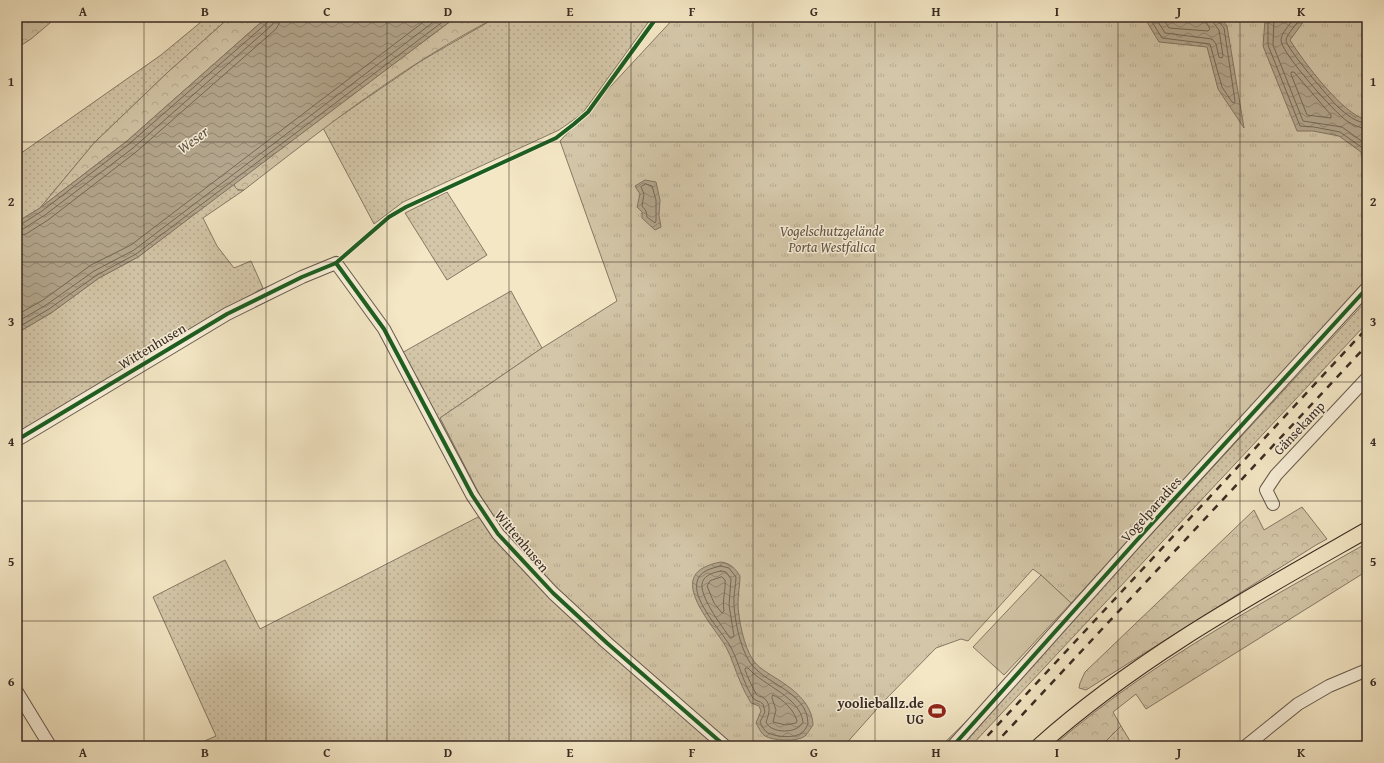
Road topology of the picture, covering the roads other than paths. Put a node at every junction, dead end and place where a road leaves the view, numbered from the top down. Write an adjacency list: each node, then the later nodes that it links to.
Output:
1 (1367, 288): 10 (street, Vogelparadies)
2 (1367, 378): 4 (street, Gänsekamp)
3 (17, 440): 9 (street, Wittenhusen)
4 (1273, 504)
5 (1367, 530): 11 (main road)
6 (1367, 670): 12 (street)
7 (17, 692): 8 (street)
8 (50, 746)
9 (725, 746)
10 (953, 746)
11 (1039, 746)
12 (1246, 746)

